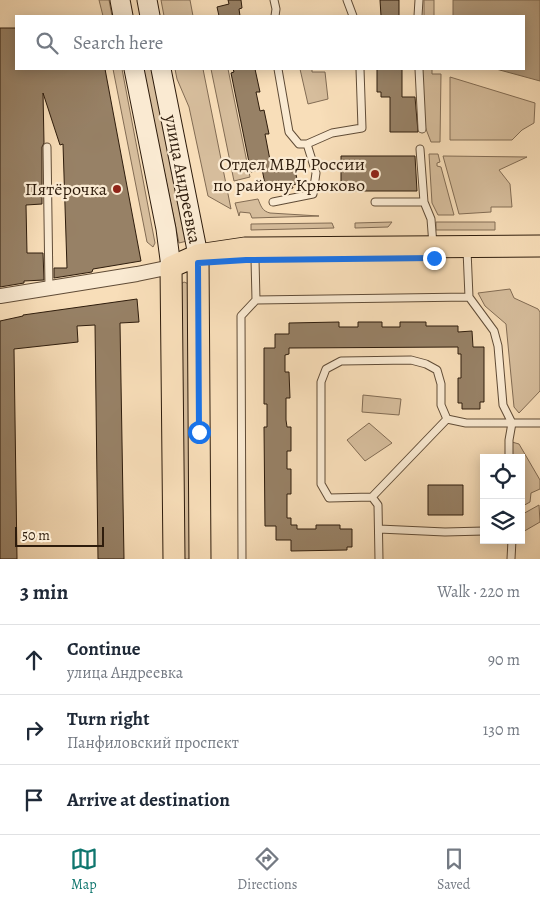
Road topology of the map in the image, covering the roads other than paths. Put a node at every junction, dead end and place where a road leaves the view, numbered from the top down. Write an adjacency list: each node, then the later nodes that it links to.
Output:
1 (120, 0): 6 (main road)
2 (147, 0): 7 (main road)
3 (274, 0): 8 (lane)
4 (348, 0): 9 (lane)
5 (419, 0): 10 (lane)
6 (123, 15)
7 (150, 15)
8 (275, 15)
9 (353, 15)
10 (418, 15)
11 (134, 70): 29 (main road, улица Андреевка)
12 (161, 70): 27 (main road, улица Андреевка)
13 (278, 70): 17 (lane)
14 (360, 70): 17 (lane)
15 (419, 70): 16 (lane)
16 (422, 129)
17 (307, 144): 20 (lane)
18 (47, 147): 30 (lane)
19 (420, 149): 22 (lane)
20 (273, 202)
21 (375, 202): 22 (lane)
22 (424, 202): 25 (lane)
23 (540, 246): 24 (main road)
24 (467, 252): 25 (main road); 26 (main road); 32 (lane)
25 (434, 253): 27 (main road); 28 (main road)
26 (540, 258)
27 (198, 259): 28 (main road); 29 (main road); 43 (main road, улица Андреевка)
28 (255, 260): 33 (lane)
29 (171, 267): 30 (street); 42 (main road, улица Андреевка)
30 (49, 288): 31 (street)
31 (0, 296)
32 (469, 297): 33 (lane); 35 (lane)
33 (256, 300): 44 (lane)
34 (447, 419): 35 (lane); 38 (lane); 38 (lane)
35 (512, 423): 36 (lane); 37 (lane)
36 (540, 423)
37 (509, 454)
38 (372, 497): 39 (lane)
39 (379, 530): 40 (lane); 45 (lane)
40 (480, 531)
41 (512, 544): 46 (lane)
42 (174, 559)
43 (200, 559)
44 (242, 559)
45 (378, 559)
46 (511, 559)

